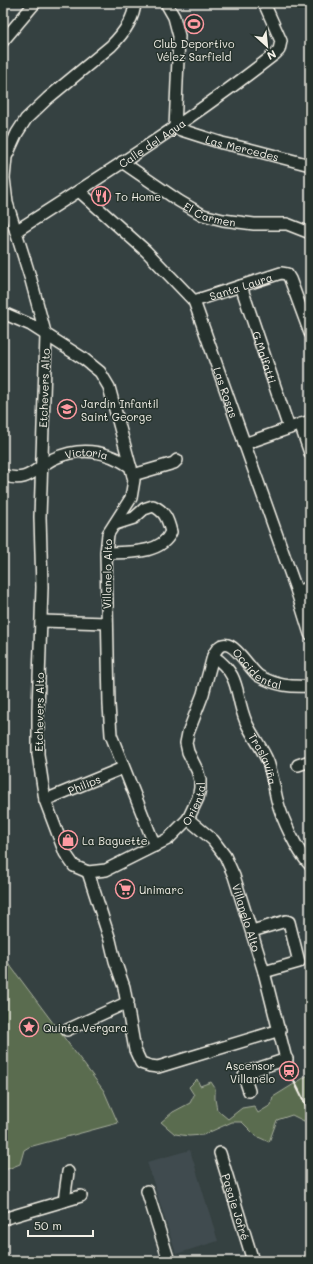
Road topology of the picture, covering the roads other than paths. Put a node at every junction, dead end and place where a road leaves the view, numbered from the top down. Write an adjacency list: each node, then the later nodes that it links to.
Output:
1 (35, 3): 5 (street)
2 (135, 3): 10 (street, Etchevers Alto)
3 (166, 3): 6 (street)
4 (264, 3): 6 (street, Calle del Agua)
5 (3, 41)
6 (175, 128): 7 (street, Calle del Agua); 8 (street, Las Mercedes)
7 (122, 162): 9 (street, Calle del Agua); 12 (street, El Carmen)
8 (310, 164)
9 (79, 191): 11 (street, Calle del Agua); 14 (street, Las Rosas)
10 (5, 204): 11 (street, Etchevers Alto)
11 (16, 231): 17 (street, Etchevers Alto)
12 (310, 232)
13 (241, 286): 14 (street, Santa Laura); 16 (street, Santa Laura); 19 (street, G.Malfatti)
14 (194, 301): 20 (street, Las Rosas)
15 (3, 313): 17 (street, Villanelo Alto)
16 (310, 333)
17 (46, 336): 23 (street, Etchevers Alto); 24 (street, Villanelo Alto)
18 (305, 423): 19 (street); 21 (street)
19 (289, 428): 20 (street)
20 (244, 444): 29 (street, Las Rosas)
21 (310, 453)
22 (177, 460): 24 (street)
23 (42, 467): 24 (street, Victoria); 25 (street, Victoria); 30 (street, Etchevers Alto)
24 (132, 471): 26 (street, Villanelo Alto)
25 (3, 475)
26 (115, 524): 27 (street, Villanelo Alto); 27 (street)
27 (106, 553): 31 (street, Villanelo Alto)
28 (310, 587): 29 (street)
29 (297, 592): 32 (street, Las Rosas)
30 (42, 622): 31 (street); 38 (street, Etchevers Alto)
31 (107, 623): 37 (street, Villanelo Alto)
32 (310, 634)
33 (213, 656): 34 (street, Occidental); 39 (street, Oriental); 41 (street, Traslaviña)
34 (310, 686)
35 (310, 761): 36 (street)
36 (298, 765)
37 (123, 768): 38 (street, Philips); 40 (street, Villanelo Alto)
38 (45, 800): 42 (street, Etchevers Alto)
39 (188, 819): 40 (street, Oriental); 43 (street, Villanelo Alto)
40 (155, 846): 42 (street, Oriental)
41 (310, 865)
42 (88, 872): 45 (street)
43 (252, 930): 44 (street, Villanelo Alto); 44 (street)
44 (264, 972): 47 (street, Villanelo Alto)
45 (128, 1002): 46 (street); 47 (street)
46 (68, 1030)
47 (280, 1030): 48 (street, Villanelo Alto)
48 (287, 1059): 49 (street, Villanelo Alto); 50 (street)
49 (289, 1071)
50 (248, 1091)
51 (220, 1153): 58 (street, Pasaje Jofré)
52 (68, 1172): 55 (street)
53 (147, 1191): 57 (street)
54 (80, 1196): 55 (street)
55 (64, 1201): 56 (street)
56 (3, 1219)
57 (168, 1261)
58 (253, 1261)

